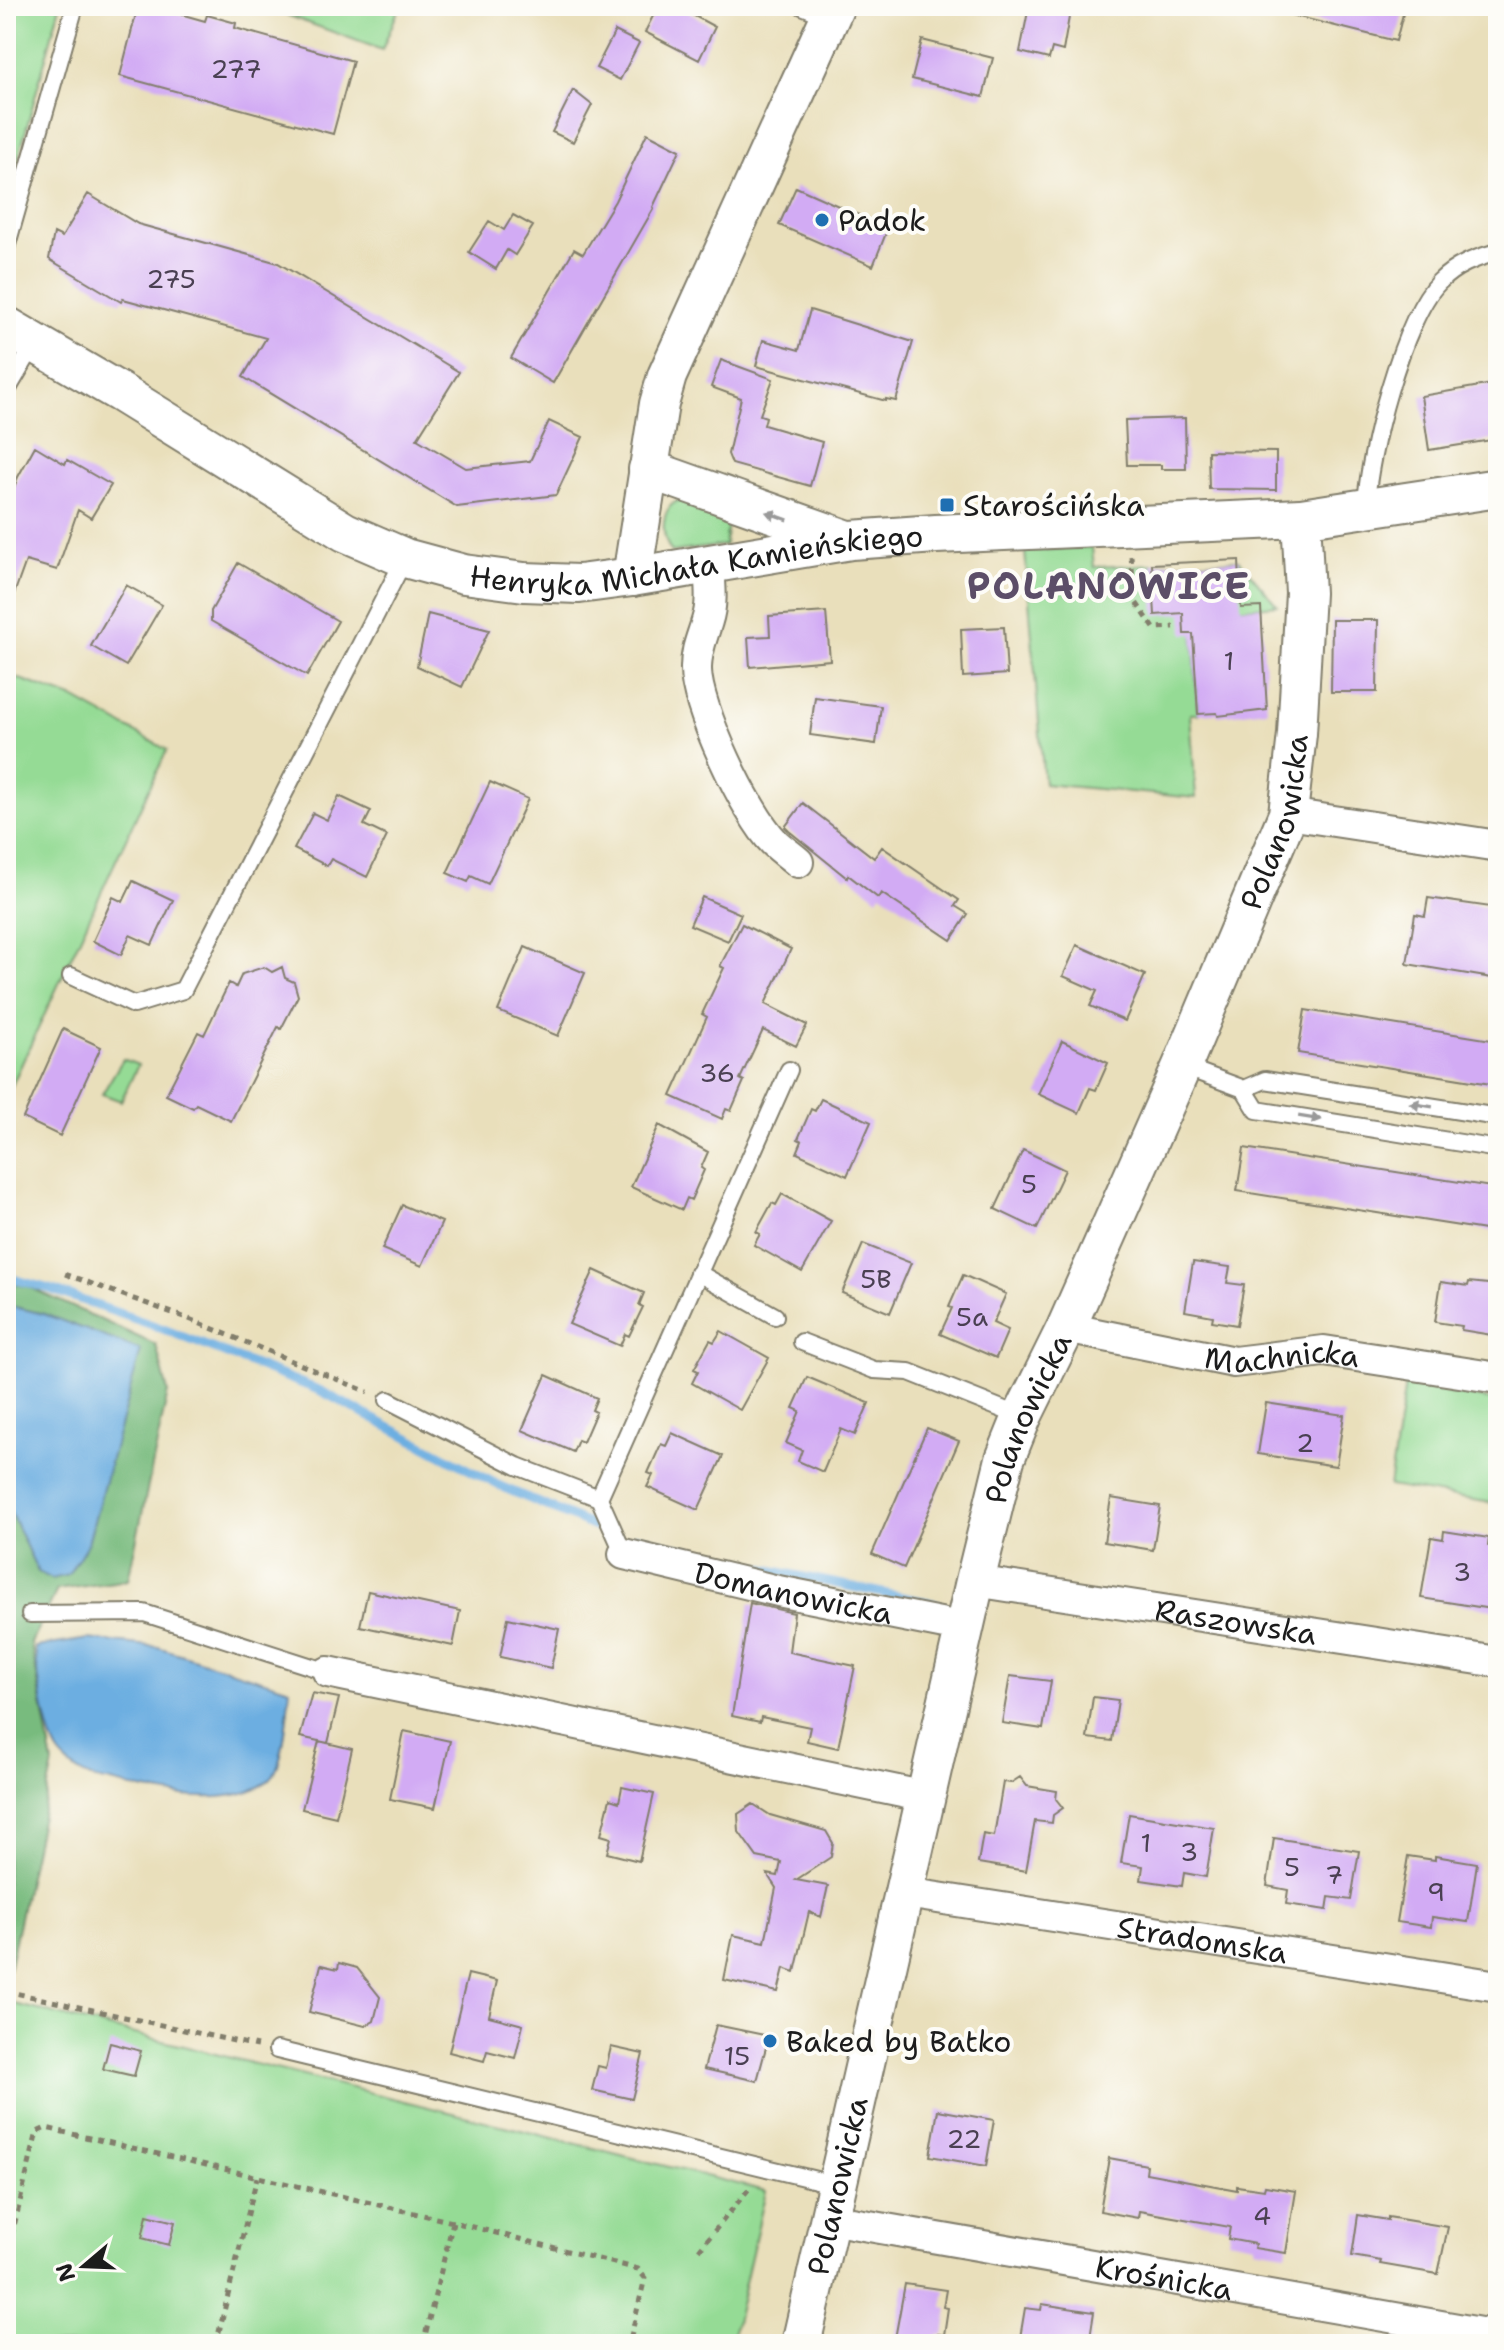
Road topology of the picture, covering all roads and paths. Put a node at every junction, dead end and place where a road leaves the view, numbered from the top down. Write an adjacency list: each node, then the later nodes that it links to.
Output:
1 (75, 6): 3 (lane)
2 (822, 10): 7 (street)
3 (6, 248)
4 (1498, 252): 9 (lane)
5 (21, 334): 6 (lane); 13 (street, Henryka Michała Kamieńskiego)
6 (6, 392)
7 (648, 469): 11 (street, one-way to 7); 15 (street)
8 (1498, 488): 9 (street, Henryka Michała Kamieńskiego)
9 (1366, 510): 10 (street, Henryka Michała Kamieńskiego)
10 (1301, 518): 11 (street, Henryka Michała Kamieńskiego); 17 (street, Polanowicka)
11 (851, 540): 14 (street, Henryka Michała Kamieńskiego)
12 (1131, 546): 16 (path)
13 (405, 558): 15 (street, Henryka Michała Kamieńskiego); 20 (lane)
14 (709, 565): 15 (street, Henryka Michała Kamieńskiego); 19 (street)
15 (632, 577)
16 (1174, 627)
17 (1288, 814): 18 (street); 21 (street, Polanowicka)
18 (1498, 846)
19 (798, 862)
20 (71, 976)
21 (1182, 1066): 23 (lane); 29 (street, Polanowicka)
22 (789, 1070): 26 (lane)
23 (1244, 1089): 24 (lane, one-way to 23); 25 (lane, one-way to 25)
24 (1498, 1117)
25 (1498, 1149)
26 (698, 1273): 28 (lane); 34 (lane)
27 (65, 1274): 32 (path)
28 (775, 1316)
29 (1066, 1328): 31 (street, Machnicka); 33 (street, Polanowicka)
30 (802, 1342): 33 (lane)
31 (1498, 1378)
32 (388, 1400): 34 (lane)
33 (1022, 1417): 36 (street, Polanowicka)
34 (599, 1498): 35 (lane)
35 (624, 1554): 38 (street, Domanowicka)
36 (975, 1581): 38 (street, Polanowicka); 39 (street, Raszowska)
37 (30, 1614): 40 (lane)
38 (965, 1628): 41 (street, Polanowicka)
39 (1498, 1662)
40 (328, 1672): 41 (street)
41 (926, 1797): 42 (street, Polanowicka)
42 (906, 1893): 43 (street, Stradomska); 48 (street, Polanowicka)
43 (1498, 1986)
44 (6, 1991): 45 (path)
45 (277, 2050): 46 (lane)
46 (759, 2166): 48 (lane); 50 (path)
47 (257, 2177): 49 (path); 51 (path); 53 (path)
48 (833, 2202): 52 (street, Krośnicka); 56 (street, Polanowicka)
49 (453, 2222): 54 (path); 55 (path)
50 (699, 2250)
51 (6, 2259)
52 (1498, 2336)
53 (216, 2344)
54 (423, 2344)
55 (629, 2344)
56 (801, 2344)

